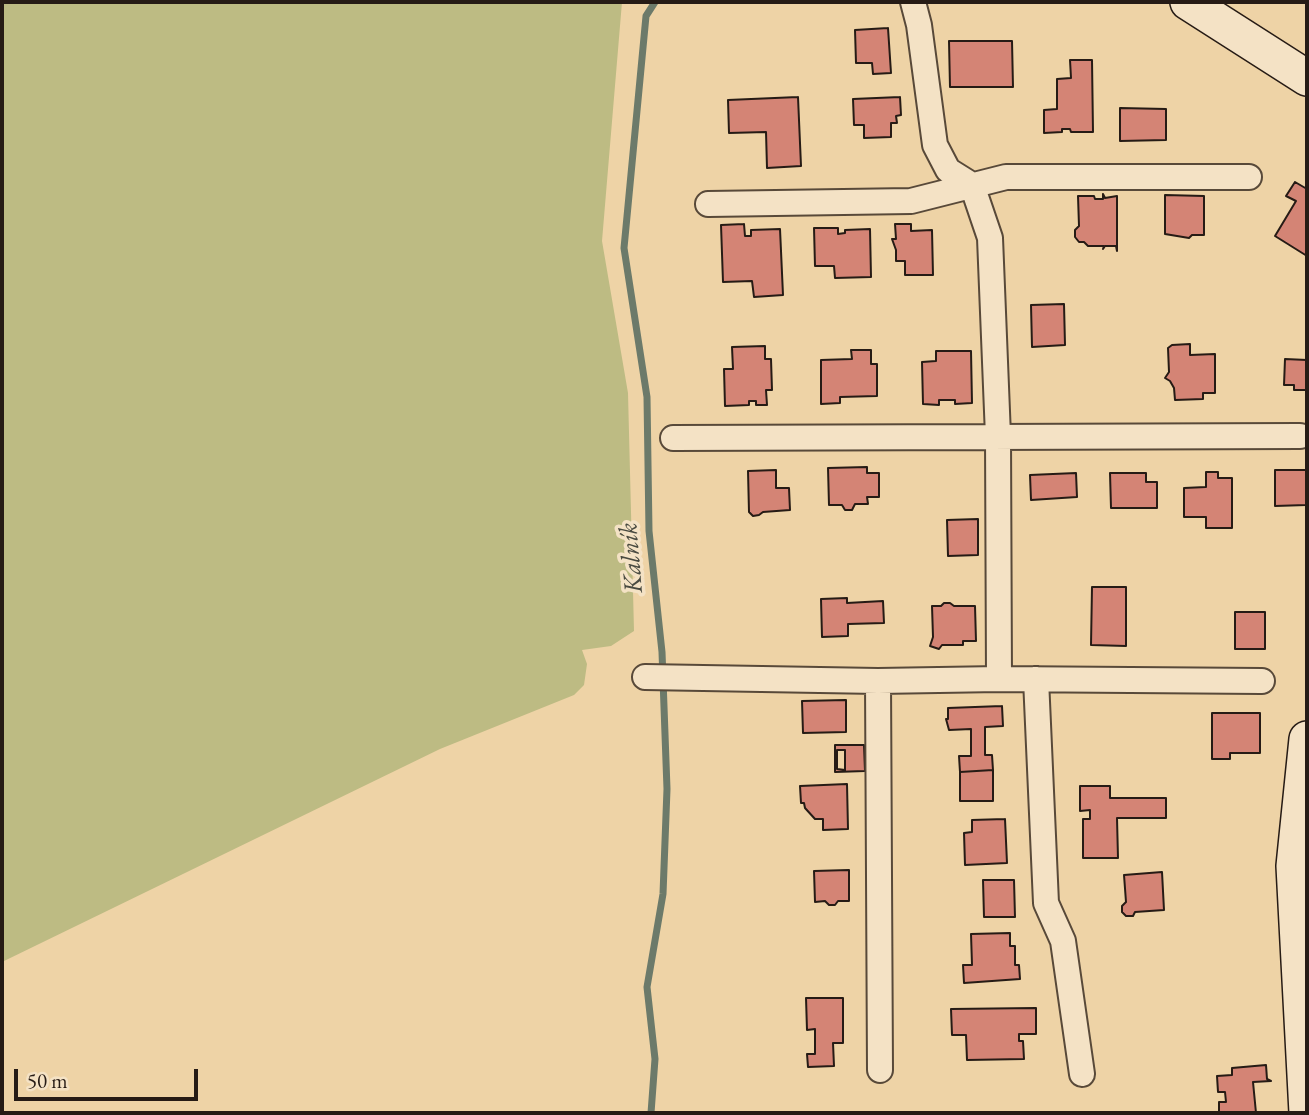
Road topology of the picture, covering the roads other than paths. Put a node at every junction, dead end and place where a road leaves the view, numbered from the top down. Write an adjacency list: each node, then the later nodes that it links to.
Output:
1 (914, 2): 5 (street)
2 (1188, 2): 3 (street)
3 (1307, 78)
4 (1249, 177): 5 (street)
5 (972, 185): 6 (street); 7 (street)
6 (708, 204)
7 (998, 436): 8 (street); 9 (street); 11 (street)
8 (1300, 436)
9 (673, 438)
10 (645, 677): 13 (street)
11 (999, 679): 12 (street); 13 (street)
12 (1036, 679): 14 (street); 17 (street)
13 (878, 681): 16 (street)
14 (1262, 681)
15 (1307, 740): 18 (street)
16 (880, 1070)
17 (1082, 1073)
18 (1307, 1113)

